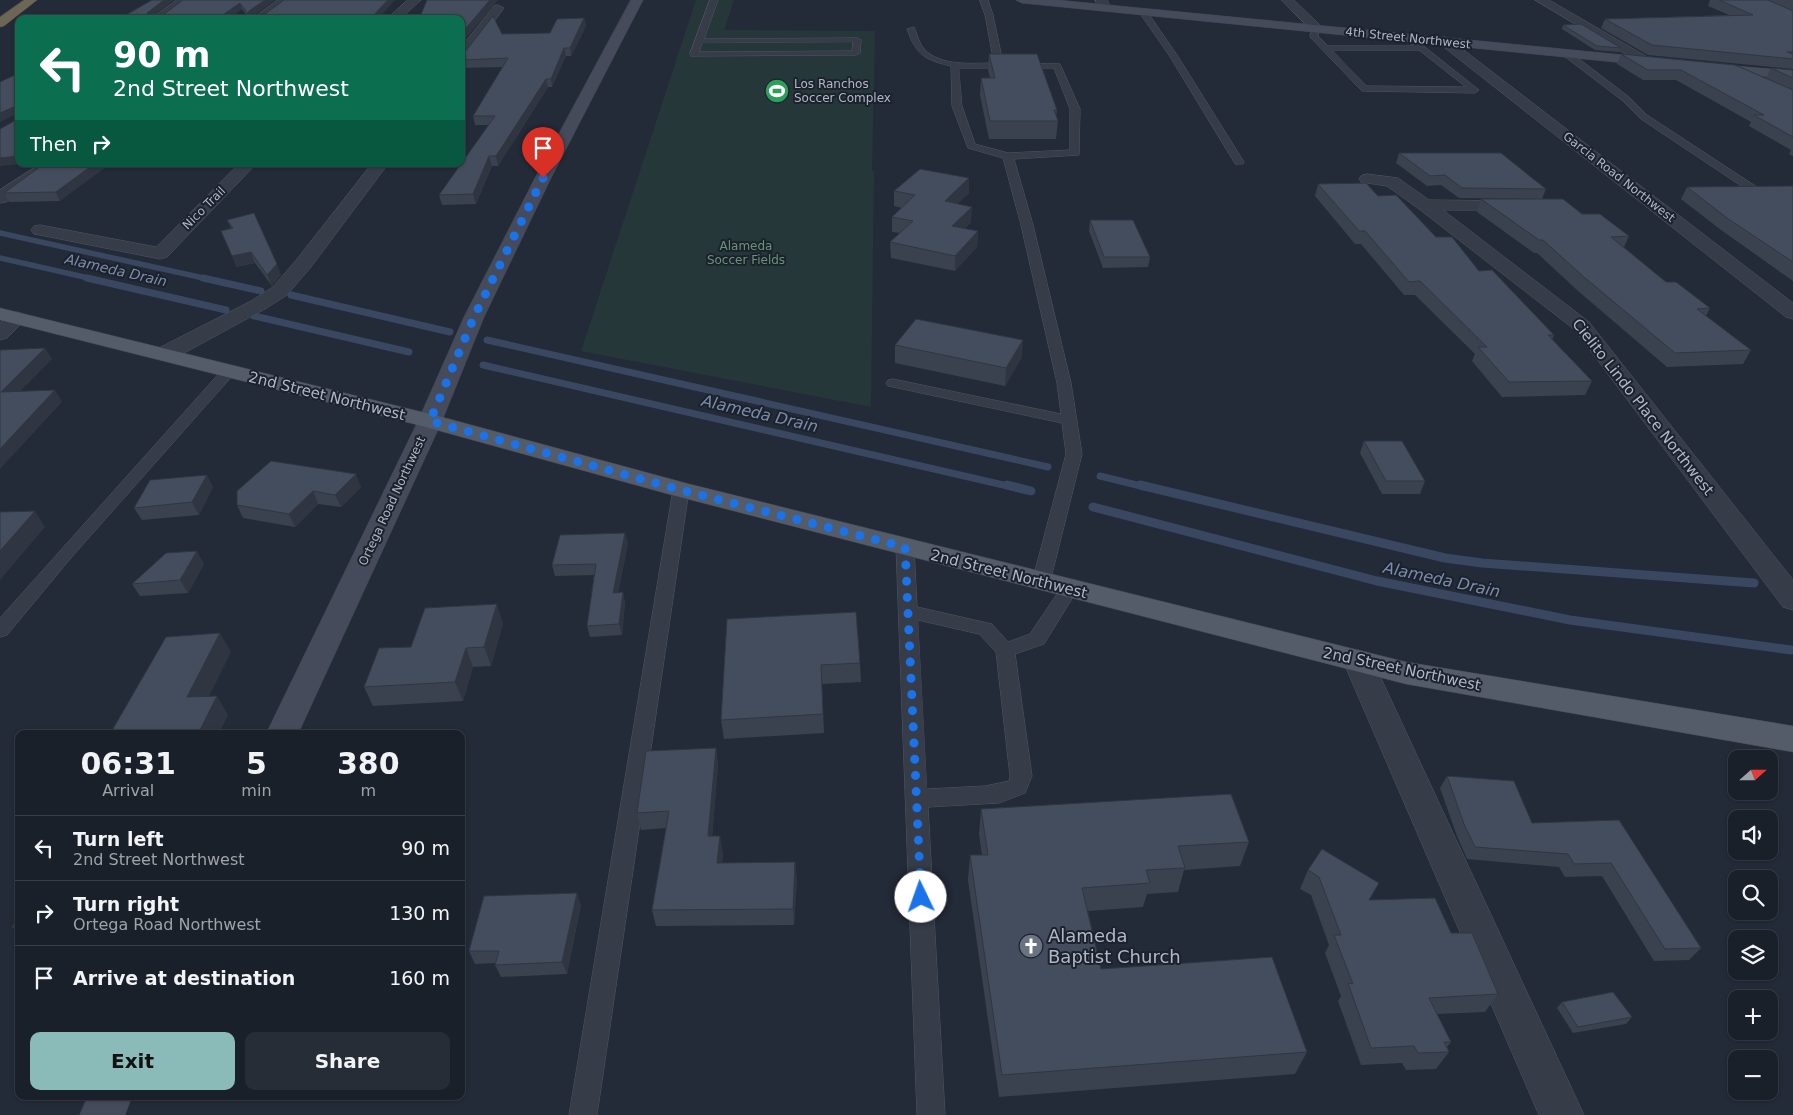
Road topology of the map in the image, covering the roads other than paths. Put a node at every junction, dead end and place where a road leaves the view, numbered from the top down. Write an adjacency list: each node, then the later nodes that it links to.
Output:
1 (19, 0): 14 (highway)
2 (31, 0): 19 (highway)
3 (184, 0): 16 (street)
4 (285, 0): 17 (street)
5 (415, 0): 18 (street)
6 (637, 0): 54 (street, Ortega Road Northwest)
7 (714, 0): 23 (lane)
8 (984, 0): 32 (lane)
9 (1022, 0): 12 (street, 4th Street Northwest)
10 (1288, 0): 21 (street)
11 (1542, 0): 29 (street)
12 (1103, 4): 15 (street, 4th Street Northwest)
13 (498, 8): 27 (street)
14 (0, 10)
15 (1143, 12): 21 (street, 4th Street Northwest); 38 (lane)
16 (163, 15)
17 (264, 15)
18 (398, 15)
19 (0, 23)
20 (911, 29): 31 (lane)
21 (1317, 29): 22 (street, 4th Street Northwest); 25 (lane)
22 (1408, 38): 24 (street, 4th Street Northwest); 26 (lane)
23 (700, 40): 23 (lane)
24 (1444, 41): 28 (street, 4th Street Northwest); 48 (street, Garcia Road Northwest)
25 (1326, 48): 26 (lane); 26 (lane)
26 (1421, 48)
27 (465, 51)
28 (1567, 54): 29 (street, 4th Street Northwest); 43 (lane)
29 (1649, 62): 30 (street, 4th Street Northwest)
30 (1668, 64)
31 (956, 65): 32 (lane); 37 (lane)
32 (999, 66): 37 (lane)
33 (1697, 66): 34 (street)
34 (1736, 70): 35 (street); 36 (street)
35 (1793, 75)
36 (1768, 87)
37 (1008, 156): 53 (lane)
38 (1239, 162)
39 (46, 167): 44 (street)
40 (245, 167): 47 (street, Nico Trail)
41 (378, 167): 50 (street)
42 (1367, 179): 45 (street, Cielito Lindo Place Northwest)
43 (1756, 191)
44 (0, 198)
45 (1425, 205): 46 (street); 59 (street, Cielito Lindo Place Northwest)
46 (1529, 205)
47 (40, 230)
48 (1793, 314)
49 (6, 322): 50 (main road, 2nd Street Northwest)
50 (165, 354): 51 (main road, 2nd Street Northwest)
51 (228, 372): 54 (main road, 2nd Street Northwest); 61 (lane)
52 (894, 383): 53 (lane)
53 (1069, 420): 57 (lane)
54 (430, 421): 55 (main road, 2nd Street Northwest); 64 (street, Ortega Road Northwest)
55 (681, 490): 56 (main road, 2nd Street Northwest); 69 (lane)
56 (905, 547): 57 (main road, 2nd Street Northwest); 60 (lane)
57 (1041, 582): 58 (main road, 2nd Street Northwest)
58 (1069, 589): 62 (lane); 63 (main road, 2nd Street Northwest)
59 (1793, 600)
60 (908, 611): 62 (lane); 66 (lane)
61 (0, 630)
62 (1005, 650): 66 (lane)
63 (1358, 661): 65 (main road, 2nd Street Northwest); 71 (street)
64 (284, 730)
65 (1793, 739)
66 (916, 798): 70 (lane)
67 (109, 1100): 68 (street)
68 (102, 1115)
69 (583, 1115)
70 (931, 1115)
71 (1562, 1115)

